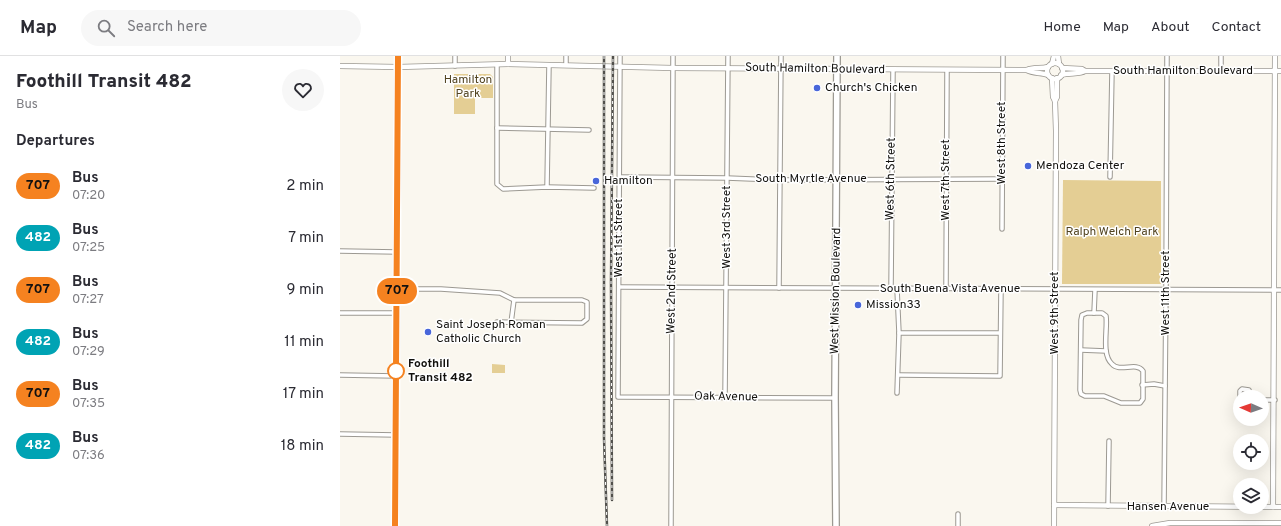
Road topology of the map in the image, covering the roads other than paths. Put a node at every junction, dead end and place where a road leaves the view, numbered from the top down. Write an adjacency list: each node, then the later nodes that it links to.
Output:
1 (398, 56): 25 (main road)
2 (455, 56): 21 (street)
3 (508, 56): 16 (street)
4 (566, 56): 19 (street)
5 (620, 56): 22 (street, West 1st Street)
6 (673, 56): 26 (street, West 2nd Street)
7 (728, 56): 27 (street, West 3rd Street)
8 (781, 56): 28 (street)
9 (837, 56): 29 (main road, West Mission Boulevard)
10 (1002, 56): 31 (street, West 8th Street)
11 (1054, 56): 23 (street)
12 (1058, 56): 24 (street)
13 (1167, 56): 33 (street, West 11th Street)
14 (1221, 56): 37 (street)
15 (1275, 56): 38 (street)
16 (508, 64): 17 (street, South Hamilton Boulevard); 18 (street, South Hamilton Boulevard)
17 (497, 65): 21 (street, South Hamilton Boulevard); 41 (street)
18 (549, 65): 19 (street, South Hamilton Boulevard); 42 (street)
19 (566, 65): 22 (street, South Hamilton Boulevard)
20 (340, 66): 25 (street, South Hamilton Boulevard)
21 (455, 66): 25 (street, South Hamilton Boulevard)
22 (620, 66): 26 (street, South Hamilton Boulevard); 44 (street, West 1st Street)
23 (1050, 66): 24 (street, South Hamilton Boulevard); 32 (street, South Hamilton Boulevard); 40 (street)
24 (1060, 66): 35 (street, South Hamilton Boulevard); 40 (street)
25 (398, 67): 57 (main road)
26 (673, 68): 27 (street, South Hamilton Boulevard); 45 (street, West 2nd Street)
27 (728, 68): 28 (street, South Hamilton Boulevard); 47 (street, West 3rd Street)
28 (781, 68): 29 (street, South Hamilton Boulevard); 52 (street)
29 (837, 69): 30 (street, South Hamilton Boulevard); 48 (main road, West Mission Boulevard)
30 (892, 70): 34 (street, South Hamilton Boulevard); 49 (street, West 6th Street)
31 (1002, 70): 32 (street, South Hamilton Boulevard); 34 (street, South Hamilton Boulevard); 51 (street, West 8th Street)
32 (1027, 70): 40 (street, South Hamilton Boulevard)
33 (1167, 70): 36 (street, South Hamilton Boulevard); 37 (street, South Hamilton Boulevard); 69 (street, West 11th Street)
34 (947, 71): 50 (street, West 7th Street)
35 (1085, 71): 36 (street, South Hamilton Boulevard); 40 (street, South Hamilton Boulevard)
36 (1112, 71): 46 (street)
37 (1221, 71): 38 (street, South Hamilton Boulevard)
38 (1275, 71): 39 (street, South Hamilton Boulevard); 71 (street)
39 (1281, 71)
40 (1055, 77): 68 (street, West 9th Street)
41 (497, 128): 42 (street); 53 (street)
42 (548, 129): 43 (street); 53 (street)
43 (589, 130)
44 (620, 177): 45 (street, South Myrtle Avenue); 58 (street, West 1st Street)
45 (673, 177): 47 (street, South Myrtle Avenue); 59 (street, West 2nd Street)
46 (1110, 177)
47 (727, 178): 52 (street, South Myrtle Avenue); 60 (street, West 3rd Street)
48 (837, 179): 49 (street, South Myrtle Avenue); 52 (street, South Myrtle Avenue); 62 (main road, West Mission Boulevard)
49 (891, 179): 50 (street, South Myrtle Avenue); 65 (street, West 6th Street)
50 (946, 179): 51 (street, South Myrtle Avenue); 63 (street, West 7th Street)
51 (1002, 179): 55 (street, West 8th Street)
52 (780, 180): 61 (street)
53 (548, 187): 54 (street)
54 (594, 188)
55 (1002, 230)
56 (340, 251): 57 (street)
57 (397, 252): 64 (main road)
58 (619, 287): 59 (street, South Buena Vista Avenue); 89 (street, West 1st Street)
59 (672, 287): 60 (street, South Buena Vista Avenue); 90 (street, West 2nd Street)
60 (726, 288): 61 (street, South Buena Vista Avenue); 91 (street, West 3rd Street)
61 (779, 288): 62 (street, South Buena Vista Avenue)
62 (836, 288): 65 (street, South Buena Vista Avenue); 92 (main road, West Mission Boulevard)
63 (946, 288): 66 (street, South Buena Vista Avenue); 67 (street, South Buena Vista Avenue)
64 (397, 289): 73 (street); 75 (main road)
65 (891, 289): 66 (street, South Buena Vista Avenue)
66 (897, 289): 79 (street)
67 (1001, 289): 68 (street, South Buena Vista Avenue); 80 (street)
68 (1055, 289): 70 (street, South Buena Vista Avenue); 98 (street, West 9th Street)
69 (1166, 289): 70 (street, South Buena Vista Avenue); 71 (street, South Buena Vista Avenue); 87 (street, West 11th Street)
70 (1094, 290): 76 (street)
71 (1274, 290): 72 (street, South Buena Vista Avenue); 94 (street)
72 (1281, 290)
73 (514, 300): 78 (street); 78 (street)
74 (340, 313): 75 (street)
75 (397, 313): 84 (main road)
76 (1094, 313): 81 (street); 82 (street)
77 (497, 322): 78 (street)
78 (511, 323)
79 (898, 333): 80 (street); 85 (street)
80 (999, 333): 85 (street)
81 (1081, 350): 82 (street); 86 (street)
82 (1106, 351): 86 (street)
83 (340, 376): 84 (street)
84 (396, 376): 96 (main road)
85 (898, 376): 88 (street)
86 (1142, 385): 87 (street)
87 (1165, 386): 100 (street, West 11th Street)
88 (897, 393)
89 (618, 397): 90 (street, Oak Avenue)
90 (671, 397): 91 (street, Oak Avenue); 108 (street, West 2nd Street)
91 (725, 398): 92 (street, Oak Avenue)
92 (834, 398): 109 (main road, West Mission Boulevard)
93 (1269, 400): 94 (street)
94 (1275, 400): 101 (street)
95 (340, 434): 96 (street)
96 (396, 435): 107 (main road)
97 (1108, 441): 99 (street)
98 (1054, 505): 99 (street, Hansen Avenue); 111 (street, West 9th Street)
99 (1108, 506): 100 (street, Hansen Avenue)
100 (1164, 507): 101 (street, Hansen Avenue)
101 (1273, 507): 102 (street, Hansen Avenue)
102 (1281, 507)
103 (958, 514): 110 (street)
104 (1281, 523): 106 (street)
105 (1195, 524): 106 (street); 112 (street)
106 (1241, 524)
107 (395, 526)
108 (670, 526)
109 (836, 526)
110 (958, 526)
111 (1054, 526)
112 (1152, 526)

